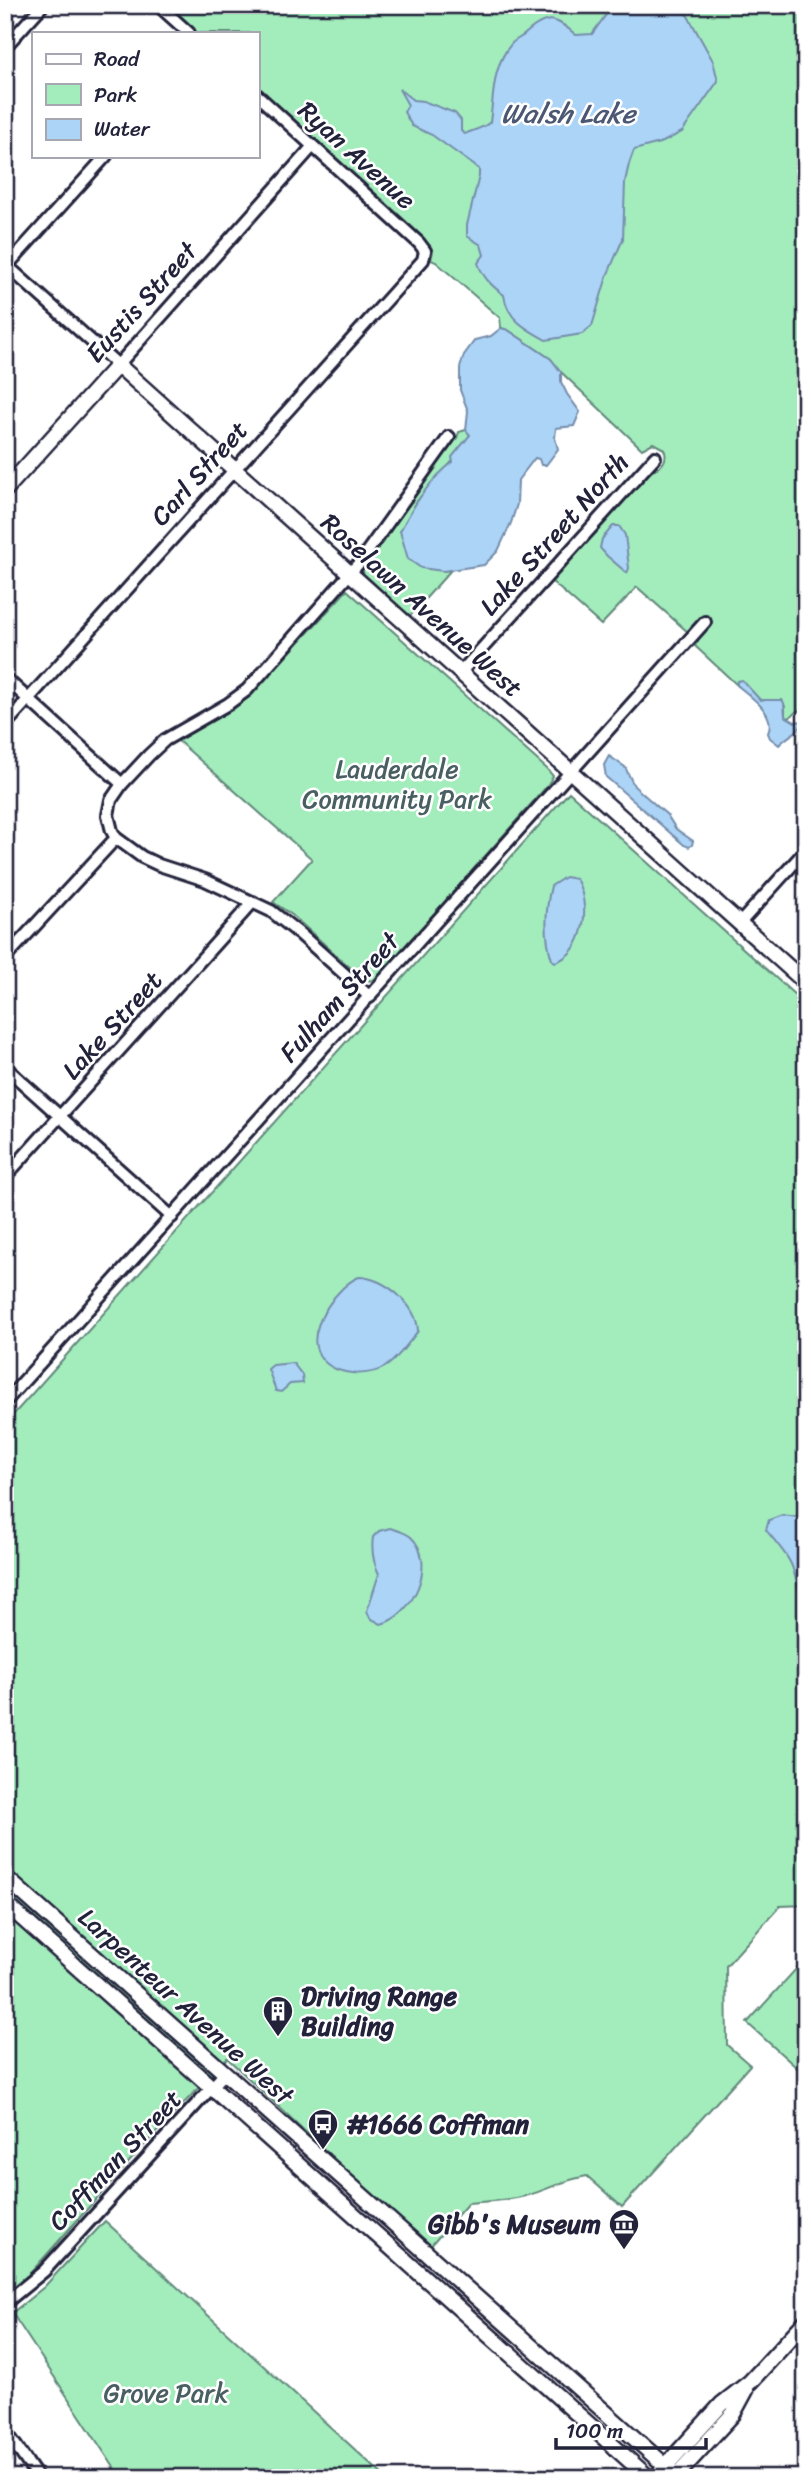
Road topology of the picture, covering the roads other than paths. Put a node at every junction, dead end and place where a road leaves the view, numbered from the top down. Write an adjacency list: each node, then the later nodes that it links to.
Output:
1 (43, 5): 4 (street)
2 (158, 5): 3 (street)
3 (189, 32)
4 (5, 47)
5 (259, 97): 6 (street, Ryan Avenue)
6 (313, 146): 8 (street, Ryan Avenue); 10 (street, Eustis Street)
7 (104, 158): 9 (street)
8 (425, 251): 13 (street, Carl Street)
9 (6, 266): 10 (street, Roselawn Avenue West)
10 (118, 365): 13 (main road, Roselawn Avenue West); 14 (main road, Eustis Street)
11 (449, 436): 15 (street)
12 (655, 457): 17 (street, Lake Street North)
13 (233, 469): 15 (main road, Roselawn Avenue West); 19 (street, Carl Street)
14 (5, 490)
15 (354, 568): 17 (main road, Roselawn Avenue West); 22 (street)
16 (705, 622): 21 (street, Fulham Street)
17 (460, 673): 21 (main road, Roselawn Avenue West)
18 (5, 678): 19 (street)
19 (29, 699): 20 (street, Carl Street); 22 (street)
20 (5, 725)
21 (570, 772): 26 (main road, Roselawn Avenue West); 29 (street, Fulham Street)
22 (122, 784): 23 (street)
23 (116, 838): 25 (street); 27 (street)
24 (806, 850): 26 (street)
25 (253, 902): 29 (street); 31 (street, Lake Street)
26 (739, 924): 28 (main road, Roselawn Avenue West)
27 (5, 958)
28 (806, 984)
29 (370, 997): 33 (street, Fulham Street)
30 (5, 1067): 31 (street)
31 (61, 1116): 32 (street, Lake Street); 33 (street)
32 (5, 1177)
33 (172, 1217): 34 (street, Fulham Street)
34 (5, 1402)
35 (5, 1877): 37 (main road, Larpenteur Avenue West)
36 (5, 1903): 38 (main road, Larpenteur Avenue West)
37 (224, 2074): 38 (street, Coffman Street); 41 (main road, Larpenteur Avenue West)
38 (211, 2089): 39 (street, Coffman Street); 42 (main road, Larpenteur Avenue West)
39 (5, 2303)
40 (806, 2321): 44 (main road)
41 (505, 2323): 42 (main road); 44 (main road, Larpenteur Avenue West)
42 (493, 2339): 46 (main road, Larpenteur Avenue West)
43 (5, 2430): 45 (street)
44 (674, 2474): 47 (main road)
45 (38, 2478)
46 (649, 2478)
47 (655, 2478)

